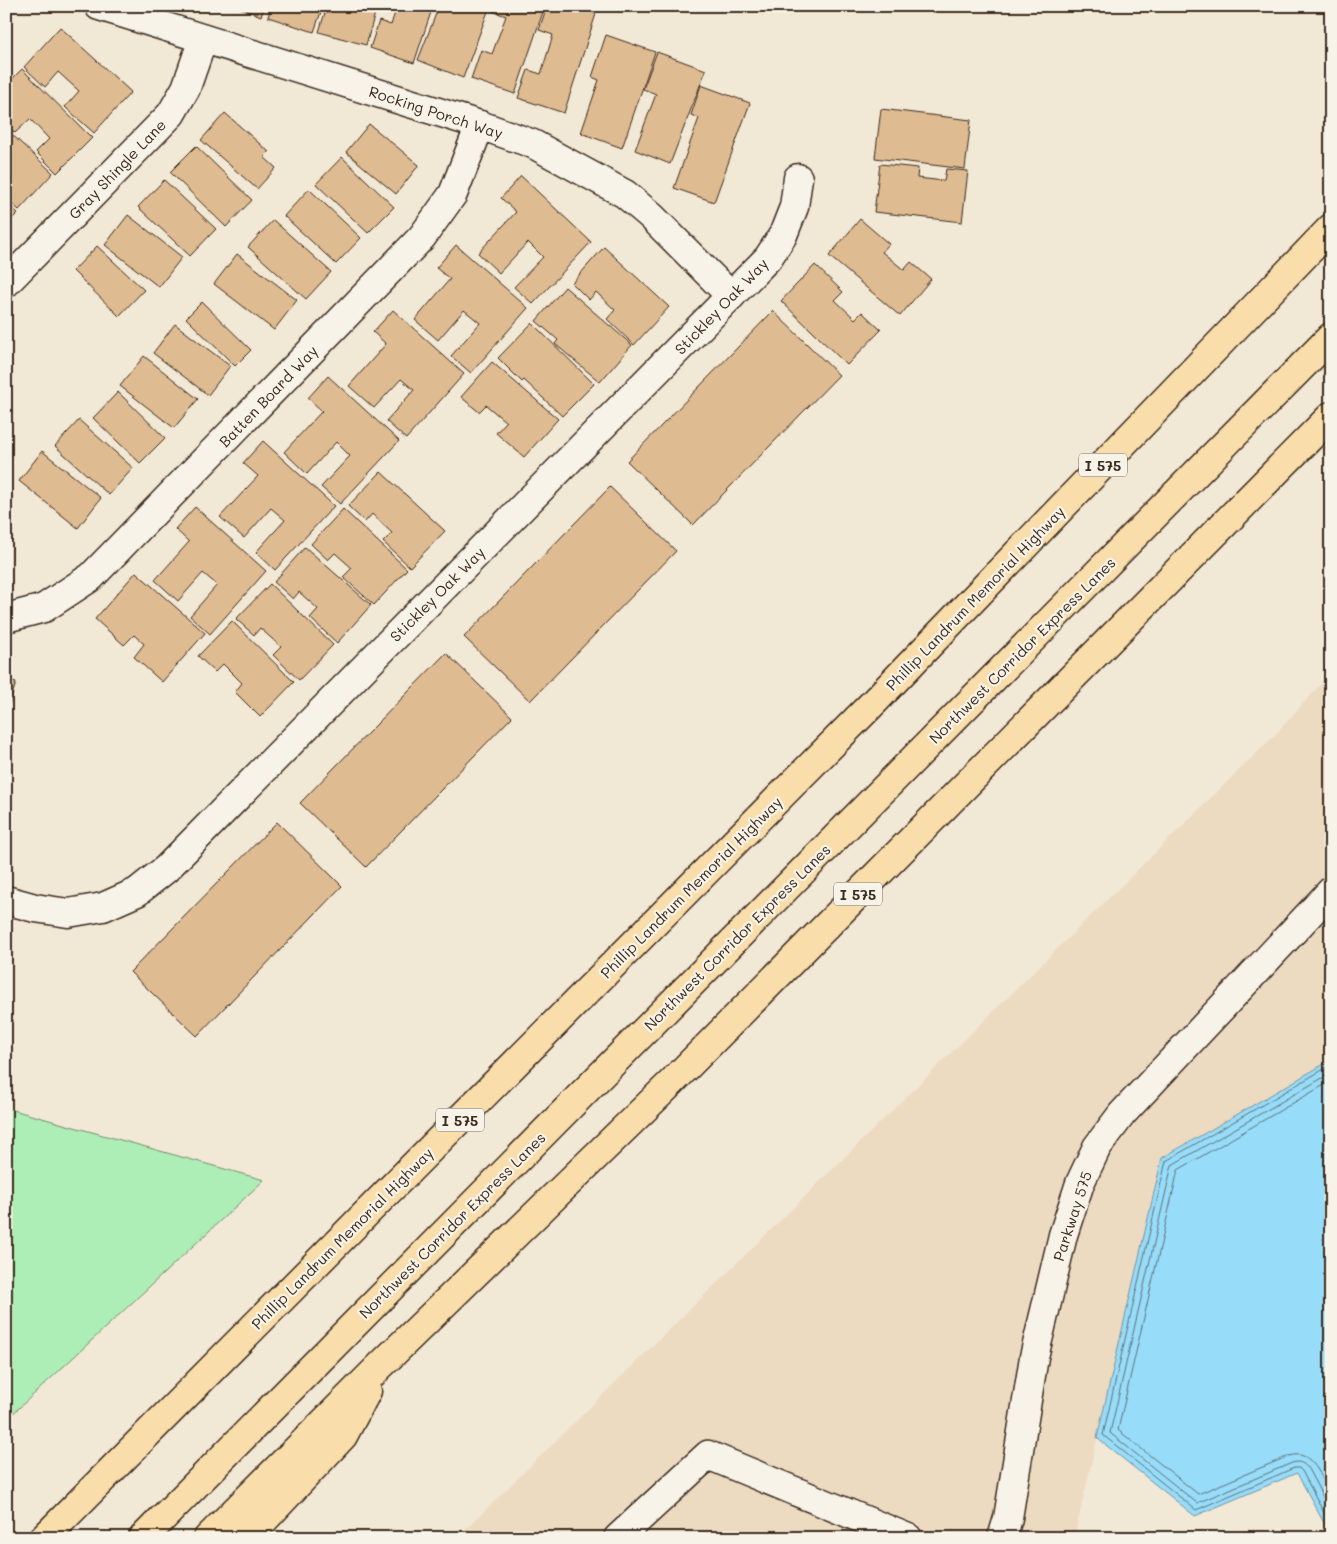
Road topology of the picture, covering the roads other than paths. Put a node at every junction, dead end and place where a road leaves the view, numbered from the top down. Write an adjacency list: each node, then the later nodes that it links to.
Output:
1 (99, 6): 2 (street, Rocking Porch Way)
2 (203, 39): 3 (street, Rocking Porch Way); 6 (street, Gray Shingle Lane)
3 (480, 125): 7 (street, Rocking Porch Way); 10 (street, Batten Board Way)
4 (798, 178): 7 (street, Stickley Oak Way)
5 (1331, 228): 14 (highway, Phillip Landrum Memorial Highway / I 575)
6 (6, 283)
7 (731, 296): 12 (street, Stickley Oak Way)
8 (1331, 337): 15 (highway, Northwest Corridor Express Lanes)
9 (1331, 416): 13 (highway, I 575)
10 (6, 618)
11 (1331, 891): 20 (street, Parkway 575)
12 (6, 900)
13 (380, 1366): 16 (highway, I 575); 17 (highway)
14 (44, 1538)
15 (142, 1538)
16 (208, 1538)
17 (247, 1538)
18 (618, 1538): 19 (street)
19 (908, 1538)
20 (1002, 1538)

